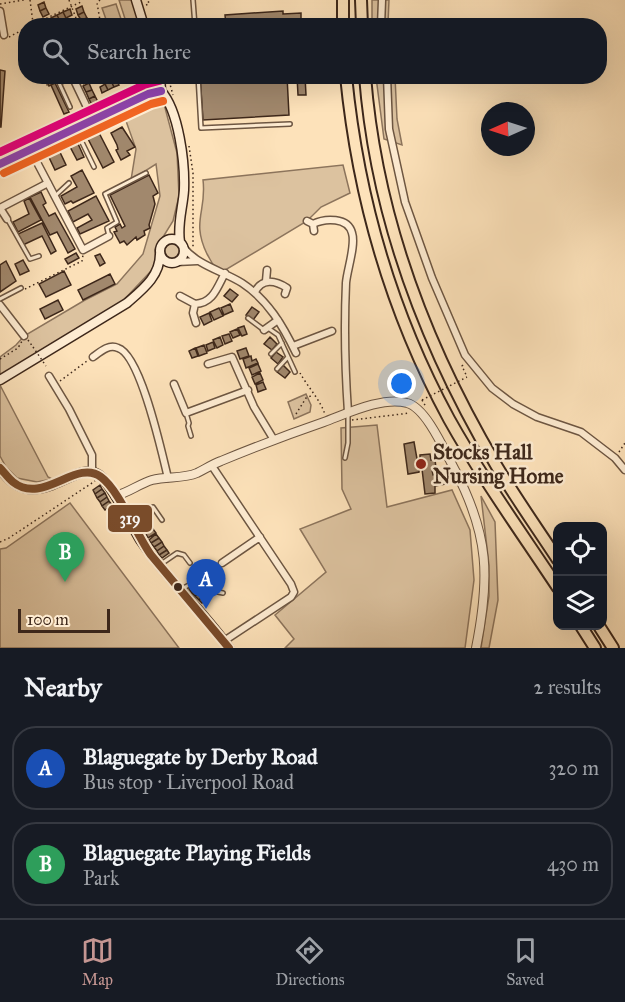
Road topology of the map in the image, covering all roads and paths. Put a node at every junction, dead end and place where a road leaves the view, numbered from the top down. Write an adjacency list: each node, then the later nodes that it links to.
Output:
1 (24, 0): 12 (path)
2 (30, 0): 17 (path)
3 (69, 0): 13 (path)
4 (80, 0): 13 (path)
5 (100, 0): 19 (path)
6 (136, 0): 20 (main road)
7 (148, 0): 14 (path)
8 (193, 0): 21 (lane)
9 (343, 0): 22 (highway)
10 (361, 0): 23 (highway)
11 (382, 0): 24 (street)
12 (0, 4)
13 (72, 6): 16 (path); 18 (path)
14 (146, 6)
15 (0, 10): 26 (street)
16 (48, 17)
17 (32, 18)
18 (77, 18)
19 (100, 18)
20 (142, 18)
21 (194, 18)
22 (343, 18)
23 (362, 18)
24 (381, 18)
25 (18, 31): 26 (path)
26 (2, 37)
27 (47, 84): 36 (path)
28 (60, 84): 39 (lane)
29 (76, 84): 37 (street)
30 (83, 84): 37 (path)
31 (161, 84): 38 (main road)
32 (198, 84): 41 (lane)
33 (347, 84): 120 (highway)
34 (366, 84): 116 (highway)
35 (387, 84): 83 (street)
36 (48, 87)
37 (77, 87): 40 (street)
38 (161, 90): 40 (street); 50 (main road)
39 (70, 107)
40 (93, 120): 42 (street)
41 (291, 124)
42 (76, 129): 43 (street); 45 (lane)
43 (30, 149): 44 (street); 47 (street)
44 (0, 164)
45 (94, 167)
46 (146, 173): 53 (lane)
47 (48, 183): 49 (street); 51 (street)
48 (69, 183): 49 (lane)
49 (55, 196): 56 (street)
50 (180, 217): 54 (main road); 55 (main road)
51 (7, 219): 58 (lane)
52 (311, 225): 98 (street)
53 (109, 236): 56 (street)
54 (166, 240): 55 (main road); 57 (main road)
55 (182, 244): 59 (street); 60 (main road)
56 (83, 250): 65 (path)
57 (160, 254): 60 (main road); 63 (main road)
58 (39, 256)
59 (198, 261): 60 (street); 62 (street)
60 (175, 262): 63 (main road)
61 (267, 270): 64 (street)
62 (225, 273): 67 (street); 70 (street)
63 (154, 276): 89 (main road)
64 (266, 281): 66 (street); 67 (street)
65 (21, 288): 69 (lane)
66 (288, 289)
67 (255, 292): 73 (street)
68 (180, 296): 70 (street)
69 (0, 299)
70 (195, 304): 74 (street)
71 (0, 305): 77 (street)
72 (248, 318): 75 (lane)
73 (278, 320): 75 (street); 76 (street)
74 (196, 323)
75 (265, 329): 78 (lane)
76 (332, 331)
77 (24, 336): 82 (path); 85 (path, bridge)
78 (282, 343): 79 (lane); 81 (lane)
79 (271, 354)
80 (93, 357): 91 (path); 110 (street)
81 (288, 357): 86 (lane); 87 (lane)
82 (0, 359)
83 (470, 362): 94 (path, bridge); 104 (street)
84 (208, 364): 92 (street)
85 (46, 366)
86 (277, 369)
87 (296, 371): 93 (path)
88 (49, 376): 91 (street)
89 (0, 380)
90 (174, 384): 96 (street)
91 (55, 385): 108 (street)
92 (248, 390): 96 (street); 101 (street)
93 (313, 395): 97 (path); 99 (path)
94 (422, 400)
95 (420, 412): 98 (path); 98 (street); 126 (street)
96 (186, 413): 100 (lane)
97 (296, 414)
98 (348, 416): 99 (street); 103 (lane)
99 (325, 422): 101 (street)
100 (191, 436)
101 (274, 440): 105 (street)
102 (625, 443): 104 (path)
103 (345, 458)
104 (615, 458): 107 (street)
105 (212, 466): 110 (street); 114 (street)
106 (0, 468): 108 (main road)
107 (625, 470)
108 (92, 471): 109 (main road)
109 (102, 477): 111 (main road); 115 (path)
110 (168, 478): 111 (street)
111 (115, 496): 112 (main road)
112 (129, 519): 113 (lane); 119 (main road)
113 (162, 520)
114 (260, 537): 117 (street); 125 (street)
115 (0, 542)
116 (553, 552)
117 (224, 559)
118 (190, 563): 119 (lane)
119 (160, 564): 121 (main road)
120 (553, 581)
121 (182, 589): 122 (lane); 125 (main road)
122 (223, 593)
123 (584, 630): 127 (highway)
124 (601, 630): 128 (highway)
125 (226, 645)
126 (476, 648)
127 (595, 648)
128 (613, 648)

